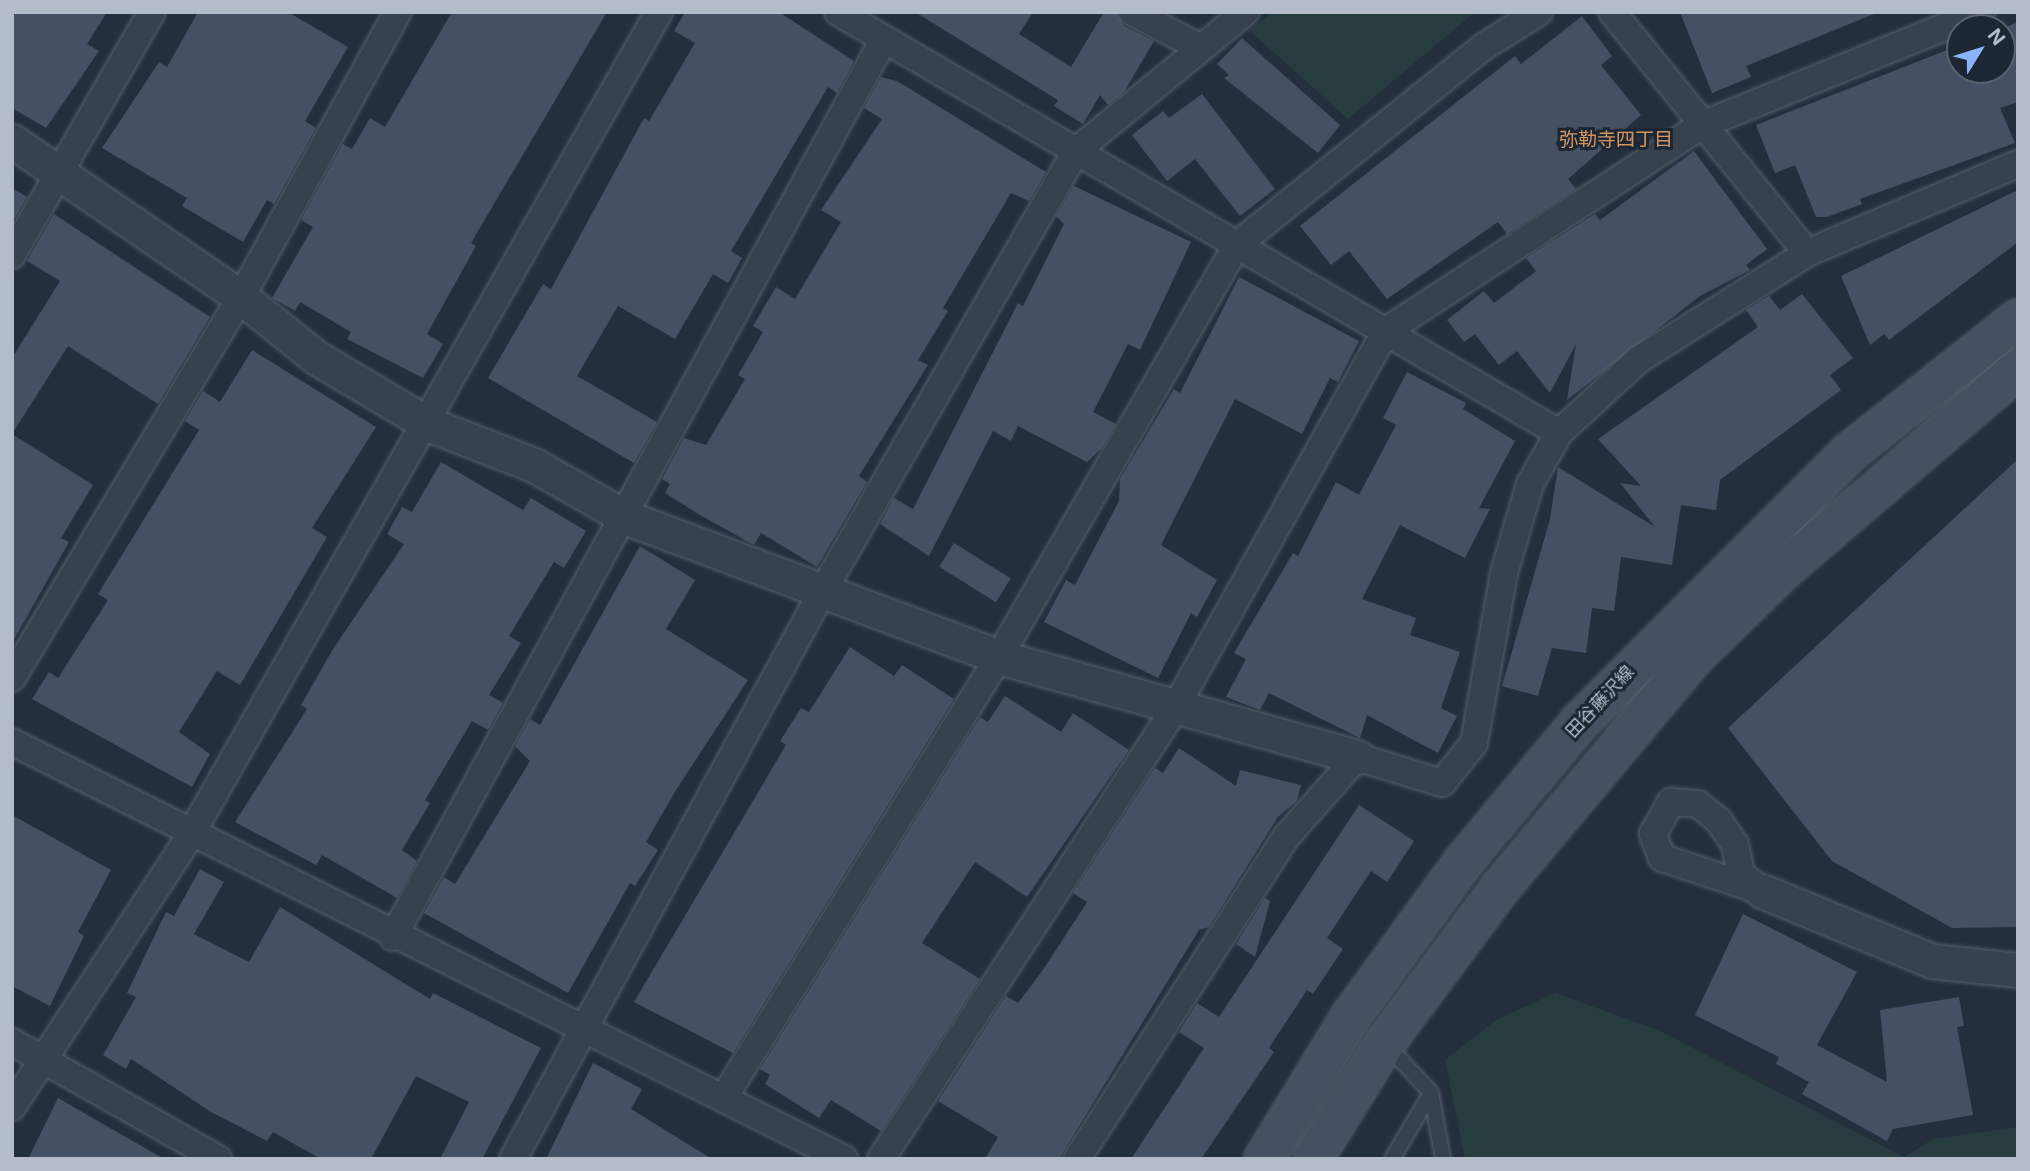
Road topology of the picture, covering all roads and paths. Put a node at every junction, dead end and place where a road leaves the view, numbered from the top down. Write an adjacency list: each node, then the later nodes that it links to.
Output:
1 (152, 12): 16 (street)
2 (398, 12): 20 (street)
3 (659, 12): 26 (street)
4 (838, 12): 10 (street)
5 (1132, 12): 11 (street)
6 (1245, 12): 11 (street)
7 (1539, 12): 17 (street)
8 (1612, 12): 12 (street)
9 (1981, 12): 12 (street)
10 (884, 39): 14 (street); 28 (street)
11 (1199, 47): 14 (street)
12 (1702, 125): 18 (street); 22 (street)
13 (12, 141): 16 (street)
14 (1076, 150): 17 (street); 29 (street)
15 (2018, 164): 18 (street)
16 (61, 172): 19 (street); 20 (street)
17 (1237, 245): 22 (street); 30 (street)
18 (1807, 253): 27 (street)
19 (12, 255)
20 (241, 297): 26 (street); 31 (street)
21 (2018, 318): 52 (main road, 田谷藤沢線)
22 (1386, 331): 27 (street); 32 (street)
23 (2018, 369): 25 (main road)
24 (2018, 375): 25 (main road)
25 (1962, 411): 41 (main road)
26 (428, 424): 28 (street); 35 (street)
27 (1559, 433): 34 (street)
28 (625, 517): 29 (street); 37 (street)
29 (821, 594): 30 (street); 39 (street)
30 (999, 657): 32 (street); 44 (street)
31 (12, 678)
32 (1174, 710): 34 (street); 50 (street)
33 (12, 742): 35 (street)
34 (1357, 757): 51 (street)
35 (191, 834): 37 (street); 42 (street)
36 (1762, 891): 38 (street)
37 (393, 937): 39 (street)
38 (2018, 970)
39 (581, 1026): 44 (street); 48 (street)
40 (12, 1042): 42 (street)
41 (1385, 1043): 43 (lane); 53 (main road)
42 (43, 1060): 45 (street); 47 (street)
43 (1431, 1093): 54 (lane); 55 (lane)
44 (724, 1097): 46 (street)
45 (12, 1107)
46 (807, 1150): 49 (street)
47 (218, 1159)
48 (513, 1159)
49 (844, 1159)
50 (881, 1159)
51 (1077, 1159)
52 (1264, 1159)
53 (1313, 1159)
54 (1392, 1159)
55 (1443, 1159)

